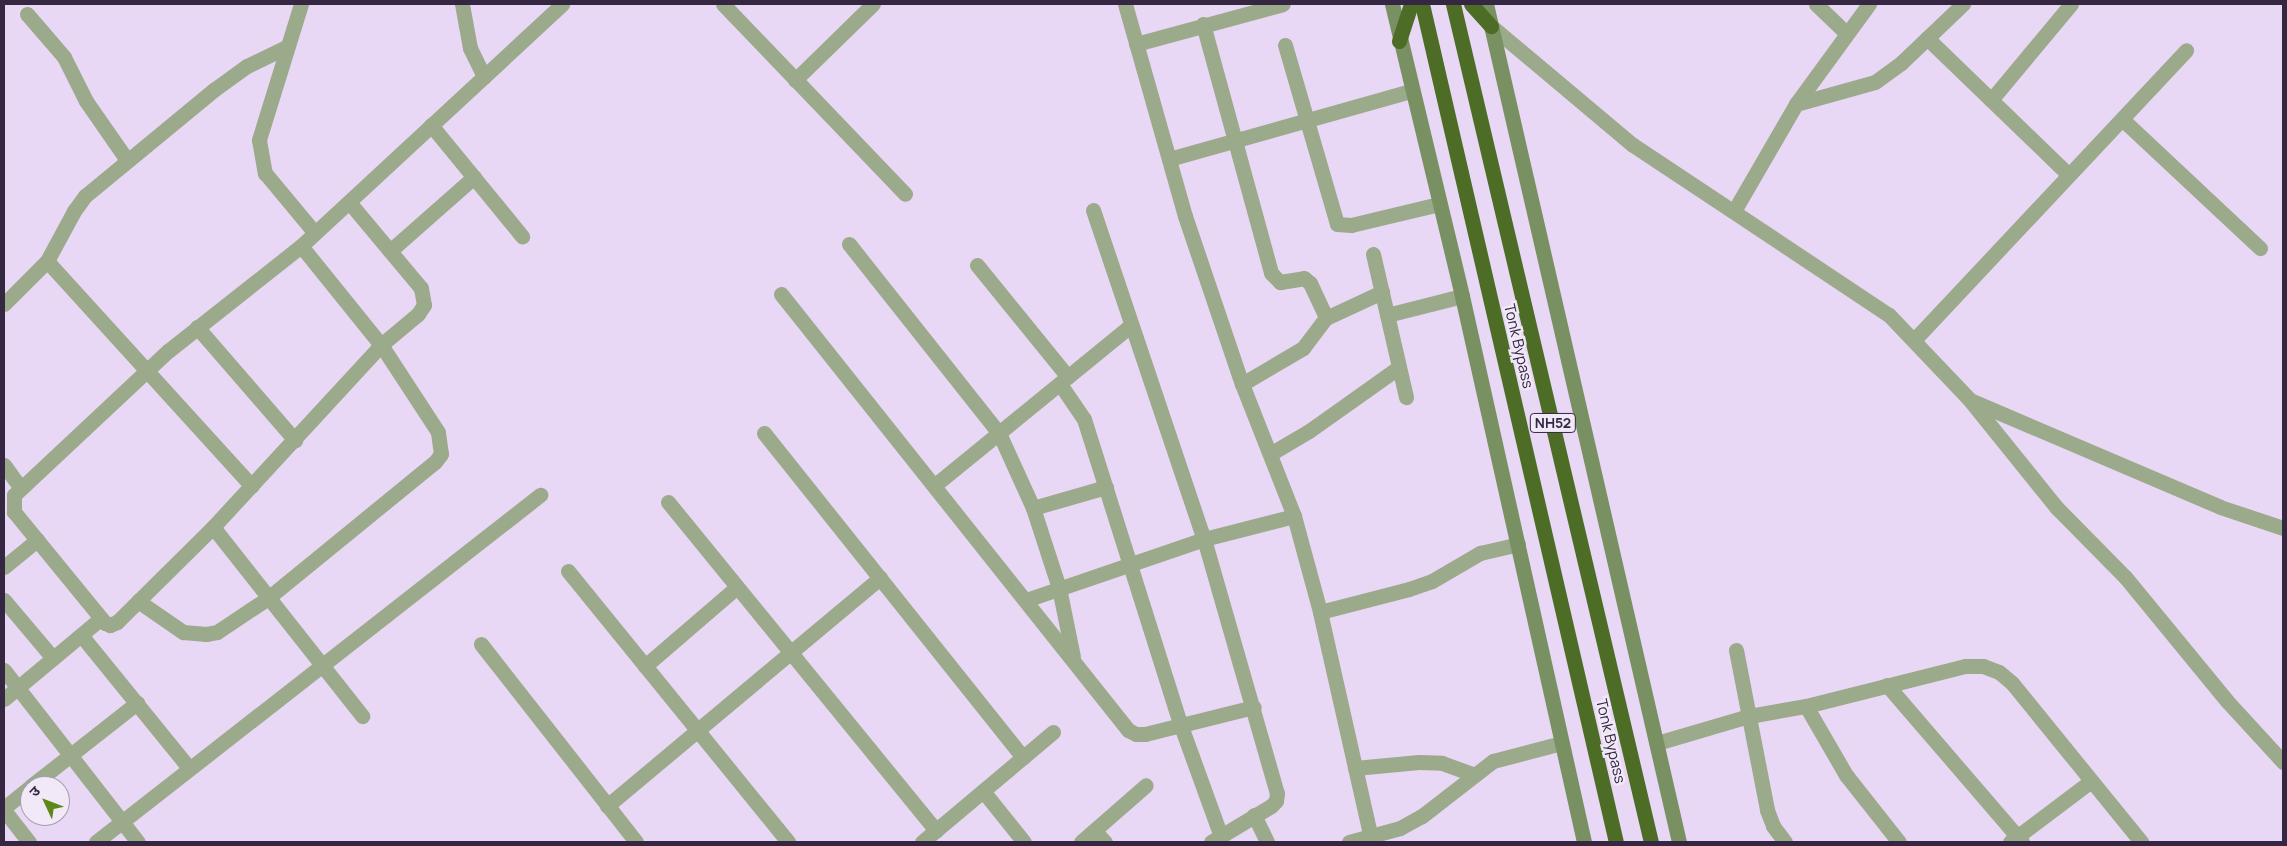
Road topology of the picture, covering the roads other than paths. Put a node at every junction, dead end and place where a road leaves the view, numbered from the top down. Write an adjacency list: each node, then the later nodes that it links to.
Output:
1 (301, 4): 27 (street)
2 (462, 4): 29 (street)
3 (562, 4): 29 (street)
4 (723, 4): 30 (street)
5 (873, 4): 30 (street)
6 (1125, 4): 25 (street)
7 (1283, 4): 18 (street)
8 (1392, 4): 24 (street)
9 (1411, 4): 24 (highway)
10 (1422, 4): 155 (highway, Tonk Bypass / NH52)
11 (1453, 4): 156 (highway, NH52)
12 (1471, 4): 21 (highway)
13 (1486, 4): 21 (street)
14 (1816, 4): 22 (street)
15 (1869, 4): 22 (street)
16 (1963, 4): 23 (street)
17 (2072, 4): 32 (street)
18 (1251, 8): 20 (street)
19 (27, 14): 39 (street)
20 (1202, 24): 25 (street); 37 (street)
21 (1490, 26): 46 (street); 123 (street)
22 (1846, 33): 33 (street)
23 (1927, 38): 32 (street); 33 (street)
24 (1399, 41): 31 (street)
25 (1136, 44): 38 (street)
26 (1285, 46): 35 (street)
27 (286, 47): 39 (street); 47 (street)
28 (2186, 50): 34 (street)
29 (484, 77): 36 (street)
30 (795, 80): 42 (street)
31 (1411, 91): 35 (street); 44 (street)
32 (1991, 100): 40 (street)
33 (1796, 104): 46 (street)
34 (2122, 118): 40 (street); 51 (street)
35 (1305, 121): 37 (street); 44 (street)
36 (431, 125): 41 (street); 43 (street)
37 (1236, 140): 38 (street); 61 (street)
38 (1169, 159): 69 (street)
39 (127, 160): 54 (street)
40 (2069, 175): 64 (street)
41 (474, 178): 48 (street); 52 (street)
42 (905, 194)
43 (349, 202): 47 (street); 52 (street)
44 (1439, 204): 58 (street)
45 (1093, 210): 62 (street)
46 (1734, 211): 64 (street)
47 (315, 233): 50 (street)
48 (522, 236)
49 (848, 244): 72 (street)
50 (301, 246): 63 (street); 65 (street)
51 (2260, 248)
52 (390, 251): 65 (street)
53 (1374, 254): 56 (street)
54 (47, 261): 59 (street); 67 (street)
55 (977, 265): 68 (street)
56 (1382, 292): 60 (street); 61 (street)
57 (781, 294): 78 (street)
58 (1462, 296): 60 (street); 89 (street)
59 (4, 304)
60 (1387, 315): 66 (street)
61 (1326, 318): 69 (street)
62 (1131, 325): 68 (street); 87 (street)
63 (197, 327): 67 (street); 74 (street)
64 (1915, 339): 71 (street)
65 (381, 345): 74 (street); 96 (street)
66 (1399, 367): 70 (street); 75 (street)
67 (146, 370): 77 (street); 79 (street)
68 (1064, 380): 72 (street); 80 (street)
69 (1242, 384): 75 (street)
70 (1406, 397)
71 (1969, 400): 86 (street); 126 (street)
72 (999, 433): 78 (street); 83 (street)
73 (764, 434): 93 (street)
74 (295, 440): 77 (street)
75 (1270, 454): 84 (street)
76 (4, 465): 79 (street)
77 (252, 486): 85 (street)
78 (935, 486): 98 (street)
79 (20, 487): 88 (street)
80 (1106, 487): 83 (street); 90 (street)
81 (540, 496): 108 (street)
82 (668, 502): 94 (street)
83 (1033, 508): 95 (street)
84 (1294, 516): 87 (street); 100 (street)
85 (213, 527): 96 (street); 99 (street)
86 (2283, 528)
87 (1204, 539): 90 (street); 116 (street)
88 (37, 540): 91 (street); 101 (street)
89 (1518, 544): 100 (street); 122 (street)
90 (1132, 564): 95 (street); 119 (street)
91 (4, 567)
92 (568, 572): 109 (street)
93 (880, 578): 105 (street); 125 (street)
94 (737, 586): 105 (street); 109 (street)
95 (1059, 588): 98 (street); 107 (street)
96 (268, 598): 99 (street); 108 (street)
97 (4, 600): 106 (street)
98 (1026, 600): 107 (street)
99 (138, 601): 101 (street)
100 (1320, 612): 128 (street)
101 (100, 619): 102 (street)
102 (81, 635): 106 (street); 114 (street)
103 (481, 644): 135 (street)
104 (1736, 650): 118 (street)
105 (792, 653): 120 (street); 139 (street)
106 (53, 658): 112 (street)
107 (1073, 658): 119 (street)
108 (320, 665): 117 (street); 127 (street)
109 (645, 666): 120 (street)
110 (4, 670): 112 (street)
111 (1887, 685): 115 (street); 131 (street); 143 (street)
112 (18, 688): 113 (street); 124 (street)
113 (4, 699)
114 (136, 703): 124 (street); 127 (street)
115 (1806, 706): 118 (street); 159 (street)
116 (1254, 707): 119 (street); 137 (street)
117 (362, 716)
118 (1749, 716): 123 (street); 158 (street)
119 (1181, 726): 141 (street)
120 (697, 732): 135 (street); 148 (street)
121 (1054, 732): 125 (street)
122 (1562, 743): 129 (street); 154 (street)
123 (1657, 744): 157 (street)
124 (70, 755): 130 (street); 138 (street)
125 (1023, 757): 133 (street)
126 (2283, 762)
127 (189, 768): 138 (street)
128 (1355, 768): 129 (street); 142 (street)
129 (1473, 774): 142 (street)
130 (43, 776)
131 (2091, 781): 143 (street); 160 (street)
132 (1146, 785): 140 (street)
133 (983, 791): 139 (street); 150 (street)
134 (20, 795): 136 (street)
135 (607, 806): 147 (street)
136 (4, 809): 144 (street)
137 (1254, 815): 141 (street); 152 (street)
138 (121, 822): 145 (street); 146 (street)
139 (936, 831): 149 (street)
140 (1100, 836): 151 (street)
141 (1215, 838)
142 (1371, 840): 153 (street)
143 (2016, 840)
144 (29, 842)
145 (96, 842)
146 (138, 842)
147 (636, 842)
148 (788, 842)
149 (922, 842)
150 (1024, 842)
151 (1081, 842)
152 (1267, 842)
153 (1349, 842)
154 (1584, 842)
155 (1616, 842)
156 (1652, 842)
157 (1679, 842)
158 (1784, 842)
159 (1899, 842)
160 (2141, 842)

